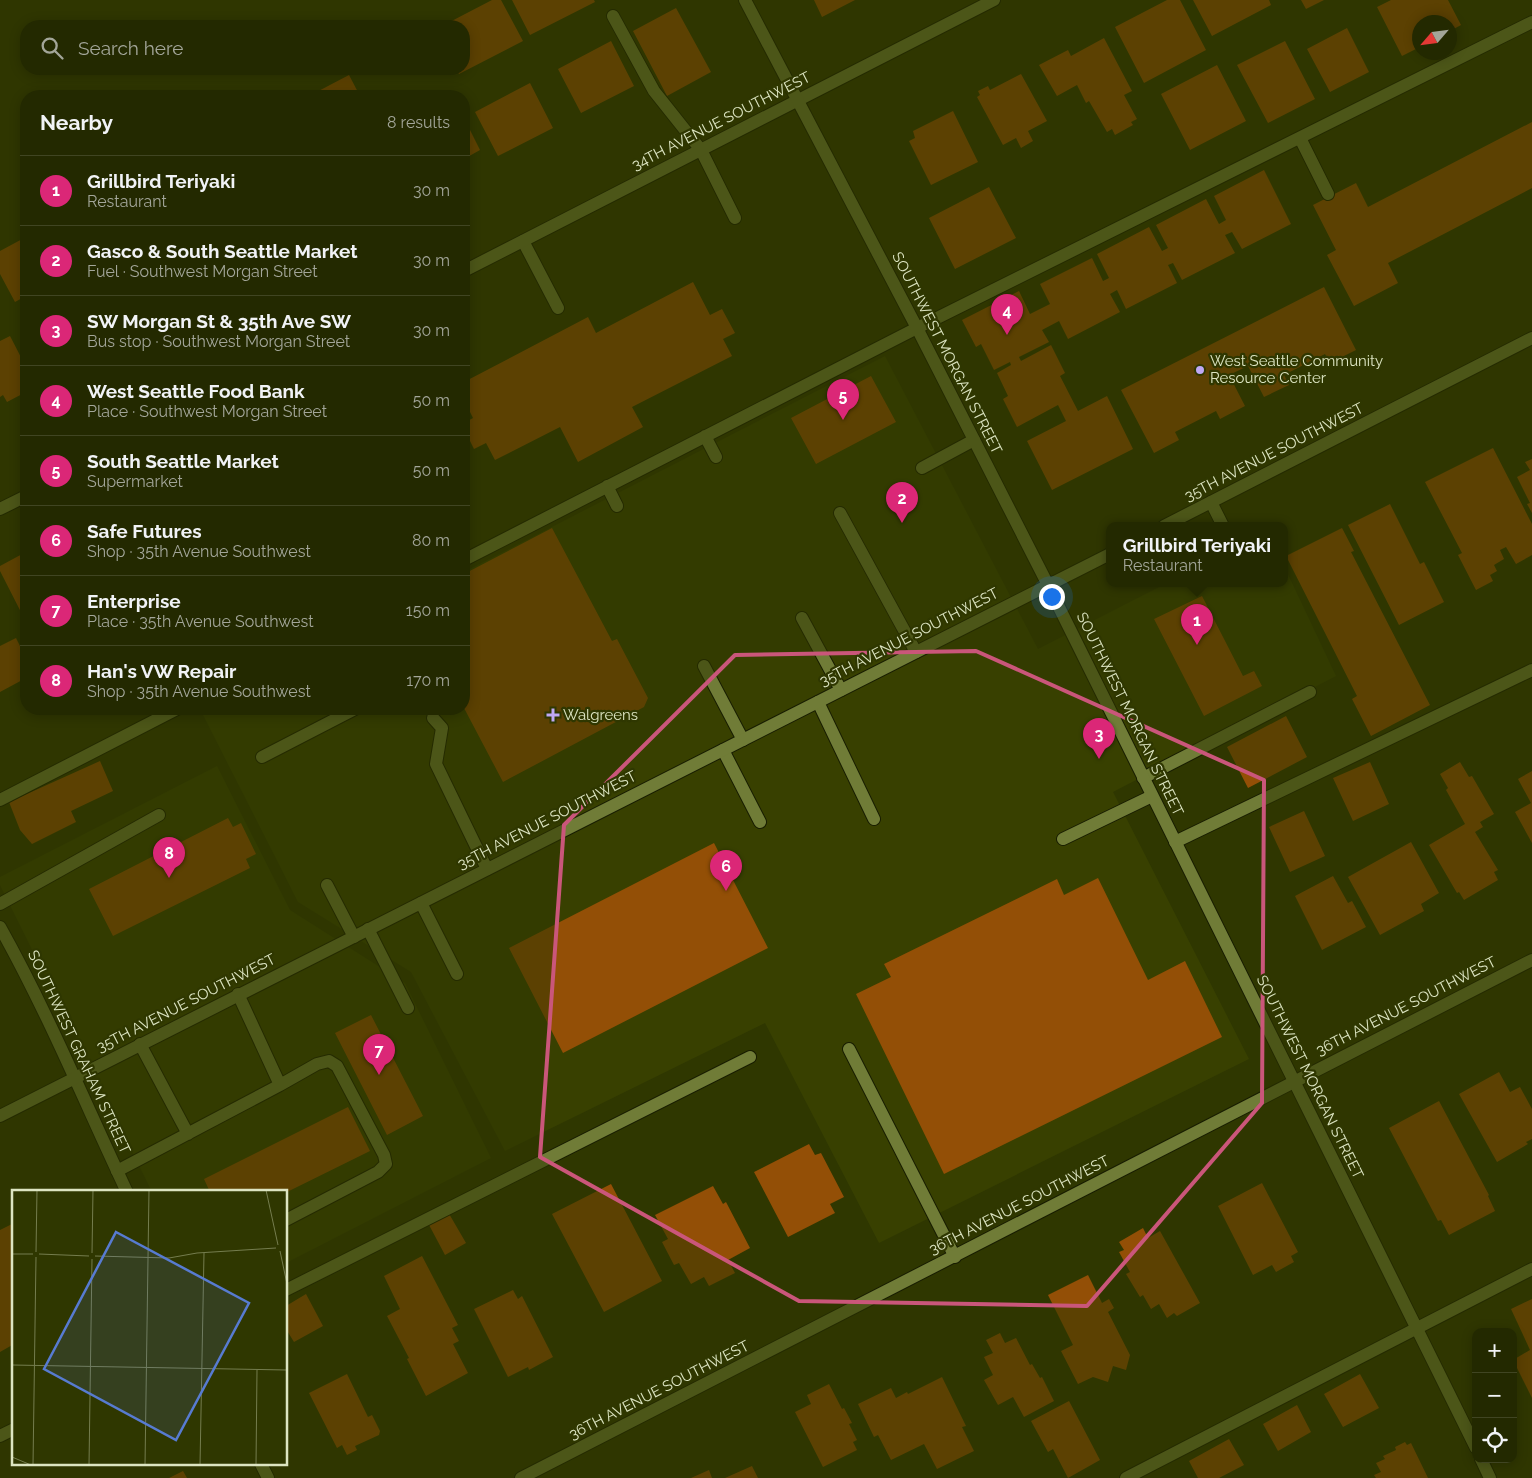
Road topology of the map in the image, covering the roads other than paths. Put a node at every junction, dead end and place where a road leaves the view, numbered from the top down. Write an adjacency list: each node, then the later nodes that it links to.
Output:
1 (745, 0): 5 (street, SOUTHWEST MORGAN STREET)
2 (994, 0): 5 (street, 34TH AVENUE SOUTHWEST)
3 (614, 16): 7 (street)
4 (1532, 22): 6 (street)
5 (798, 100): 7 (street, 34TH AVENUE SOUTHWEST); 13 (street, SOUTHWEST MORGAN STREET)
6 (1300, 138): 8 (street); 13 (street)
7 (701, 150): 9 (street); 10 (street, 34TH AVENUE SOUTHWEST)
8 (1328, 194)
9 (736, 218)
10 (523, 241): 11 (street, 34TH AVENUE SOUTHWEST); 12 (street)
11 (470, 268)
12 (558, 308)
13 (917, 328): 15 (street); 16 (street, SOUTHWEST MORGAN STREET)
14 (1532, 338): 21 (street, 35TH AVENUE SOUTHWEST)
15 (705, 436): 17 (street); 19 (street)
16 (974, 440): 18 (street); 29 (street, SOUTHWEST MORGAN STREET)
17 (716, 457)
18 (922, 468)
19 (607, 486): 22 (street); 28 (street)
20 (20, 499): 23 (street)
21 (1211, 502): 25 (street, 35TH AVENUE SOUTHWEST); 26 (street)
22 (617, 506)
23 (0, 509)
24 (840, 513): 31 (street)
25 (1172, 522)
26 (1222, 522)
27 (1106, 556): 29 (street, 35TH AVENUE SOUTHWEST)
28 (470, 557)
29 (1048, 585): 31 (street, 35TH AVENUE SOUTHWEST); 43 (street, SOUTHWEST MORGAN STREET)
30 (802, 618): 34 (street)
31 (916, 652): 34 (street, 35TH AVENUE SOUTHWEST)
32 (704, 666): 40 (street)
33 (1532, 670): 50 (street)
34 (841, 690): 36 (street, 35TH AVENUE SOUTHWEST)
35 (1310, 692): 43 (street)
36 (818, 702): 40 (street, 35TH AVENUE SOUTHWEST); 47 (street)
37 (165, 715): 45 (street)
38 (343, 715): 42 (street)
39 (433, 718): 51 (street)
40 (743, 740): 41 (street, 35TH AVENUE SOUTHWEST)
41 (723, 750): 48 (street); 51 (street, 35TH AVENUE SOUTHWEST)
42 (262, 757)
43 (1143, 778): 44 (street, SOUTHWEST MORGAN STREET)
44 (1152, 796): 49 (street); 50 (street, SOUTHWEST MORGAN STREET)
45 (0, 800)
46 (159, 815): 54 (street)
47 (874, 819)
48 (760, 822)
49 (1063, 839)
50 (1175, 842): 66 (street, SOUTHWEST MORGAN STREET)
51 (486, 869): 53 (street, 35TH AVENUE SOUTHWEST)
52 (328, 885): 57 (street)
53 (421, 903): 56 (street, 35TH AVENUE SOUTHWEST); 59 (street)
54 (0, 904)
55 (0, 927): 65 (street, SOUTHWEST GRAHAM STREET)
56 (368, 929): 57 (street, 35TH AVENUE SOUTHWEST); 61 (street)
57 (354, 937): 60 (street, 35TH AVENUE SOUTHWEST)
58 (1532, 960): 66 (street, 36TH AVENUE SOUTHWEST)
59 (458, 974)
60 (238, 994): 62 (street, 35TH AVENUE SOUTHWEST); 67 (street)
61 (408, 1008)
62 (140, 1044): 65 (street, 35TH AVENUE SOUTHWEST); 69 (street)
63 (849, 1049): 73 (street)
64 (750, 1056): 75 (street)
65 (75, 1077): 68 (street, 35TH AVENUE SOUTHWEST); 70 (street, SOUTHWEST GRAHAM STREET)
66 (1293, 1082): 73 (street, 36TH AVENUE SOUTHWEST); 76 (street, SOUTHWEST MORGAN STREET)
67 (280, 1086): 69 (street); 72 (street)
68 (0, 1116)
69 (188, 1134): 70 (street)
70 (118, 1171): 71 (street, SOUTHWEST GRAHAM STREET)
71 (127, 1190)
72 (288, 1219)
73 (955, 1257): 83 (street, 36TH AVENUE SOUTHWEST)
74 (1532, 1269): 76 (street)
75 (288, 1289)
76 (1417, 1329): 79 (street, SOUTHWEST MORGAN STREET); 84 (street)
77 (12, 1430): 78 (street)
78 (0, 1436)
79 (1472, 1440)
80 (1483, 1463): 85 (street)
81 (262, 1466): 82 (street)
82 (268, 1478)
83 (522, 1478)
84 (1126, 1478)
85 (1490, 1478)

